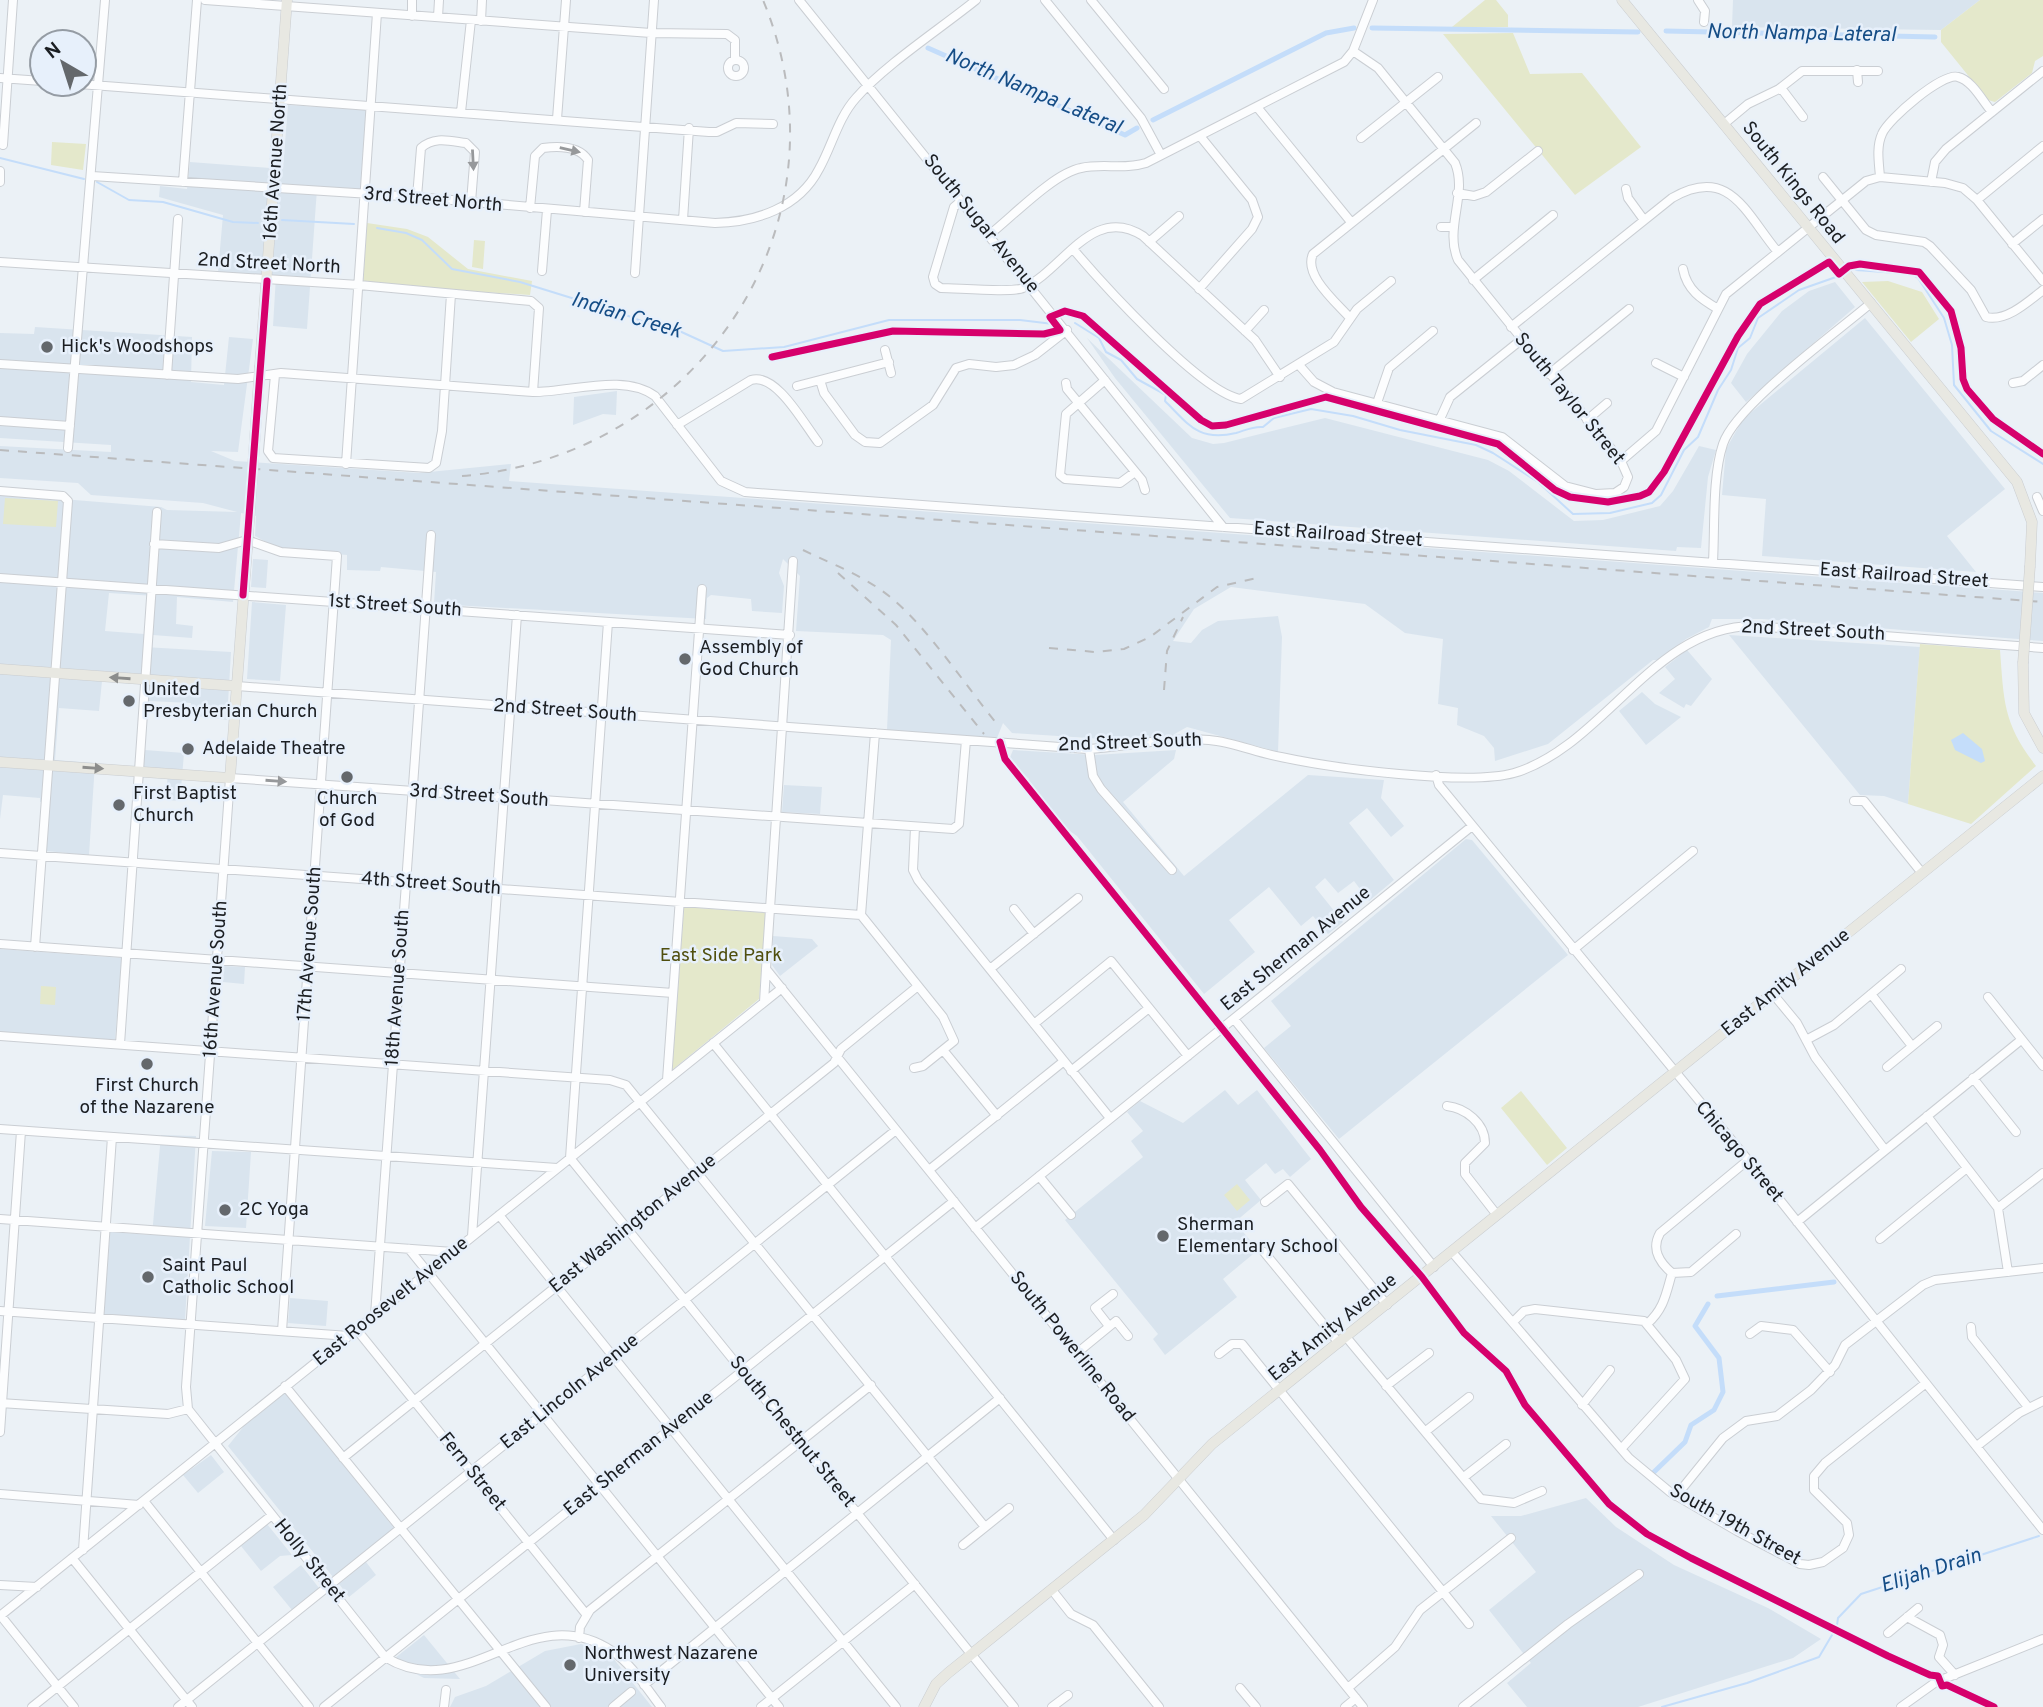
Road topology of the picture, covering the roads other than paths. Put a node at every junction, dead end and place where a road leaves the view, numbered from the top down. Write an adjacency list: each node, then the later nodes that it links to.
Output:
1 (13, 0): 32 (street)
2 (105, 0): 35 (street)
3 (197, 0): 39 (street)
4 (205, 0): 17 (street)
5 (412, 0): 20 (street)
6 (439, 0): 21 (street)
7 (482, 0): 22 (street)
8 (566, 0): 24 (street)
9 (654, 0): 25 (street)
10 (799, 0): 36 (street, South Sugar Avenue)
11 (976, 0): 36 (street)
12 (1045, 0): 60 (street)
13 (1091, 0): 38 (street)
14 (1373, 0): 26 (street)
15 (1698, 0): 23 (street)
16 (1626, 1): 51 (main road, South Kings Road)
17 (287, 3): 18 (street); 41 (main road, 16th Avenue North)
18 (333, 5): 19 (street)
19 (377, 13): 20 (street); 43 (street)
20 (412, 16): 21 (street)
21 (438, 18): 22 (street)
22 (476, 20): 24 (street); 45 (street)
23 (1704, 22)
24 (565, 27): 25 (street); 48 (street)
25 (651, 33): 27 (street); 52 (street)
26 (1353, 51): 42 (street, South Taylor Street); 44 (street)
27 (735, 58)
28 (1857, 70): 29 (street); 34 (street); 37 (street)
29 (1878, 71)
30 (2043, 71): 46 (street)
31 (1438, 77): 42 (street)
32 (4, 78): 33 (street); 56 (street)
33 (28, 80)
34 (1858, 82)
35 (98, 85): 39 (street)
36 (868, 86): 74 (street, South Sugar Avenue); 85 (street, 3rd Street North)
37 (1781, 88): 47 (street); 51 (street)
38 (1164, 89)
39 (190, 92): 41 (street); 66 (street)
40 (97, 98): 62 (street)
41 (281, 99): 43 (street); 68 (main road, 16th Avenue North)
42 (1406, 102): 55 (street); 58 (street, South Taylor Street)
43 (373, 105): 45 (street); 71 (street)
44 (1256, 107): 54 (street); 87 (street)
45 (461, 112): 48 (street)
46 (1992, 112): 64 (street); 67 (street)
47 (1803, 117)
48 (557, 118): 52 (street)
49 (1476, 123): 58 (street)
50 (773, 124): 53 (street)
51 (1724, 124): 90 (main road, South Kings Road)
52 (645, 125): 53 (street); 81 (street)
53 (689, 128): 85 (street)
54 (1200, 136): 60 (street); 108 (street)
55 (1361, 138)
56 (3, 145)
57 (2043, 146): 73 (street)
58 (1444, 149): 70 (street, South Taylor Street); 87 (street)
59 (1538, 151): 70 (street)
60 (1161, 155): 91 (street)
61 (0, 171): 65 (street)
62 (92, 176): 66 (street, 3rd Street North); 97 (street)
63 (1823, 177): 75 (street)
64 (1880, 177): 67 (street); 75 (street)
65 (0, 182)
66 (183, 182): 68 (street, 3rd Street North)
67 (1931, 183): 73 (street)
68 (275, 188): 71 (street, 3rd Street North); 103 (main road, 16th Avenue North)
69 (1626, 189): 86 (street)
70 (1457, 193): 89 (street, South Taylor Street)
71 (366, 194): 72 (street, 3rd Street North); 107 (street)
72 (417, 197): 76 (street, 3rd Street North); 76 (street, one-way to 76)
73 (1977, 200): 93 (street)
74 (961, 201): 91 (street, South Sugar Avenue); 106 (street)
75 (1840, 201): 90 (street); 109 (street)
76 (471, 202): 77 (street, 3rd Street North)
77 (530, 208): 78 (street, 3rd Street North); 79 (street, one-way to 79)
78 (547, 210): 79 (street, 3rd Street North); 99 (street)
79 (584, 212): 81 (street, 3rd Street North)
80 (1553, 215): 102 (street)
81 (639, 216): 85 (street, 3rd Street North); 100 (street)
82 (1179, 216): 92 (street)
83 (178, 219): 101 (street)
84 (2043, 219): 93 (street)
85 (683, 220)
86 (1644, 220): 95 (street); 116 (street)
87 (1351, 222): 115 (street)
88 (1441, 227): 89 (street)
89 (1452, 227): 102 (street, South Taylor Street)
90 (1808, 227): 95 (street); 111 (main road, South Kings Road)
91 (989, 235): 106 (street, South Sugar Avenue)
92 (1149, 242): 94 (street); 108 (street)
93 (2012, 244): 105 (street)
94 (1073, 249): 106 (street); 132 (street)
95 (1777, 251): 113 (street)
96 (0, 262): 97 (street, 2nd Street North)
97 (85, 268): 101 (street, 2nd Street North); 127 (street)
98 (1683, 270): 113 (street)
99 (542, 271)
100 (635, 273)
101 (174, 275): 103 (street, 2nd Street North); 130 (street)
102 (1472, 280): 116 (street, South Taylor Street)
103 (267, 281): 107 (street, 2nd Street North); 163 (main road, 16th Avenue North, bridge)
104 (1391, 281): 115 (street)
105 (2043, 281)
106 (1029, 284): 117 (street, South Sugar Avenue)
107 (359, 285): 110 (street, 2nd Street North); 134 (street)
108 (1199, 289): 118 (street)
109 (2043, 290)
110 (450, 294): 139 (street); 141 (street, 2nd Street North)
111 (1871, 303): 165 (street); 191 (main road, South Kings Road, bridge)
112 (1629, 309): 129 (street)
113 (1718, 309): 133 (street)
114 (1264, 310): 118 (street)
115 (1350, 318): 125 (street)
116 (1511, 327): 120 (street, South Taylor Street)
117 (1067, 330): 135 (street); 136 (street, South Sugar Avenue)
118 (1245, 331): 132 (street)
119 (1433, 331): 143 (street)
120 (1521, 340): 129 (street, South Taylor Street); 145 (street)
121 (886, 349): 122 (street)
122 (889, 362): 128 (street); 135 (street)
123 (1656, 363): 133 (street)
124 (0, 364): 127 (street, East Railroad Street)
125 (1299, 365): 132 (street); 143 (street, South Taylor Street)
126 (2043, 365): 138 (street)
127 (75, 369): 130 (street, East Railroad Street); 149 (street)
128 (891, 373)
129 (1549, 373): 146 (street, South Taylor Street)
130 (167, 374): 131 (street, East Railroad Street)
131 (275, 375): 134 (street, East Railroad Street); 153 (street)
132 (1280, 377)
133 (1684, 377): 152 (street)
134 (352, 378): 139 (street, East Railroad Street); 153 (street)
135 (820, 380): 140 (street)
136 (1105, 380): 142 (street); 160 (street, South Sugar Avenue)
137 (1066, 383): 142 (street)
138 (2013, 383)
139 (444, 385): 141 (street, East Railroad Street); 153 (street)
140 (797, 386)
141 (533, 392): 148 (street, East Railroad Street)
142 (1077, 402): 154 (street); 154 (street)
143 (1377, 403): 145 (street, South Taylor Street)
144 (1607, 403): 146 (street)
145 (1440, 419): 152 (street, South Taylor Street)
146 (1587, 420): 152 (street, South Taylor Street)
147 (0, 421): 149 (street)
148 (677, 425): 150 (street); 160 (street, East Railroad Street)
149 (70, 426): 151 (street)
150 (818, 442)
151 (68, 448)
152 (1620, 461)
153 (346, 464)
154 (1135, 472): 155 (street)
155 (1145, 490)
156 (0, 491): 167 (street)
157 (2037, 497): 158 (street)
158 (2043, 511)
159 (157, 512): 162 (street)
160 (1223, 527): 165 (street, East Railroad Street)
161 (431, 535): 173 (street, 18th Avenue South)
162 (155, 544): 169 (street); 172 (street, 17th Avenue South)
163 (247, 549): 171 (main road, 16th Avenue South)
164 (793, 561): 177 (street)
165 (1713, 562): 168 (street, East Railroad Street)
166 (0, 578): 167 (street, 1st Street South)
167 (61, 582): 169 (street, 1st Street South); 180 (street)
168 (2043, 587)
169 (152, 588): 171 (street, 1st Street South); 181 (street)
170 (702, 589): 176 (street)
171 (243, 595): 172 (street, 1st Street South); 182 (main road, 16th Avenue South)
172 (334, 602): 173 (street, 1st Street South); 183 (street, 17th Avenue South)
173 (426, 609): 174 (street, 1st Street South); 184 (street, 18th Avenue South)
174 (517, 615): 175 (street, 1st Street South); 185 (street)
175 (608, 622): 176 (street, 1st Street South); 186 (street)
176 (699, 628): 177 (street, 1st Street South); 187 (street)
177 (790, 635): 188 (street)
178 (2043, 648): 196 (street, 2nd Street South)
179 (0, 669): 180 (main road, 2nd Street South)
180 (54, 673): 181 (main road, 2nd Street South, one-way to 180); 194 (street)
181 (145, 680): 182 (main road, 2nd Street South); 195 (street)
182 (237, 686): 183 (street, 2nd Street South); 198 (main road, 16th Avenue South)
183 (328, 693): 184 (street, 2nd Street South); 199 (street, 17th Avenue South)
184 (419, 700): 185 (street, 2nd Street South); 200 (street, 18th Avenue South)
185 (510, 707): 186 (street, 2nd Street South); 201 (street)
186 (602, 713): 187 (street, 2nd Street South); 203 (street)
187 (692, 720): 188 (street, 2nd Street South); 204 (street)
188 (784, 726): 189 (street, 2nd Street South); 205 (street)
189 (875, 733): 190 (street, 2nd Street South); 206 (street)
190 (966, 740): 192 (street, 2nd Street South); 208 (street, 3rd Street South)
191 (2043, 748)
192 (1089, 749): 196 (street, 2nd Street South); 214 (street)
193 (0, 762): 194 (main road, 3rd Street South)
194 (47, 765): 195 (main road, 3rd Street South, one-way to 195); 211 (street)
195 (139, 772): 198 (main road, 3rd Street South); 212 (street)
196 (1436, 775): 207 (street, Chicago Street)
197 (2043, 776): 215 (main road, East Amity Avenue)
198 (230, 778): 199 (street, 3rd Street South, one-way to 199); 213 (street, 16th Avenue South)
199 (321, 784): 200 (street, 3rd Street South); 216 (street, 17th Avenue South)
200 (412, 791): 201 (street, 3rd Street South); 217 (street, 18th Avenue South)
201 (504, 797): 203 (street, 3rd Street South); 218 (street)
202 (1854, 801): 215 (street)
203 (595, 804): 204 (street, 3rd Street South); 219 (street)
204 (686, 811): 205 (street, 3rd Street South); 221 (street)
205 (777, 817): 206 (street, 3rd Street South); 222 (street)
206 (869, 824): 208 (street, 3rd Street South); 224 (street)
207 (1472, 826): 228 (street, Chicago Street); 246 (street, East Sherman Avenue)
208 (915, 827): 233 (street)
209 (1693, 851): 228 (street)
210 (0, 853): 211 (street, 4th Street South)
211 (41, 856): 212 (street, 4th Street South); 227 (street)
212 (132, 862): 213 (street, 4th Street South); 229 (street)
213 (223, 869): 216 (street, 4th Street South); 230 (street, 16th Avenue South)
214 (1172, 870)
215 (1923, 873): 241 (main road, East Amity Avenue)
216 (315, 875): 217 (street, 4th Street South); 231 (street, 17th Avenue South)
217 (406, 882): 218 (street, 4th Street South); 235 (street, 18th Avenue South)
218 (497, 889): 219 (street, 4th Street South); 236 (street)
219 (588, 895): 221 (street, 4th Street South); 237 (street)
220 (1078, 898): 225 (street)
221 (679, 902): 222 (street, 4th Street South); 240 (street)
222 (771, 909): 224 (street, 4th Street South); 232 (street)
223 (1014, 909): 225 (street)
224 (861, 915): 238 (street)
225 (1034, 934): 233 (street)
226 (0, 944): 227 (street)
227 (35, 947): 229 (street)
228 (1573, 950): 267 (street, Chicago Street)
229 (126, 953): 230 (street); 253 (street)
230 (217, 960): 231 (street); 256 (street, 16th Avenue South)
231 (308, 967): 235 (street); 259 (street, 17th Avenue South)
232 (766, 968): 239 (street, South Powerline Road); 244 (street)
233 (990, 969): 247 (street)
234 (1901, 970): 242 (street)
235 (400, 973): 236 (street); 261 (street, 18th Avenue South)
236 (491, 980): 237 (street); 265 (street)
237 (582, 986): 240 (street); 268 (street)
238 (918, 986): 255 (street); 258 (street, East Washington Avenue)
239 (782, 988): 244 (street, East Roosevelt Avenue); 258 (street, South Powerline Road)
240 (673, 993): 270 (street)
241 (1773, 994): 250 (street); 267 (main road, East Amity Avenue)
242 (1871, 994): 250 (street); 254 (street)
243 (1988, 997): 251 (street)
244 (764, 1002): 252 (street, East Roosevelt Avenue)
245 (1149, 1008): 247 (street); 257 (street); 266 (street)
246 (1234, 1019): 257 (street, East Sherman Avenue); 320 (street)
247 (1034, 1024): 260 (street)
248 (1937, 1026): 254 (street)
249 (0, 1036): 253 (street)
250 (1806, 1040): 284 (street)
251 (2021, 1040): 262 (street); 269 (street)
252 (713, 1043): 270 (street, East Roosevelt Avenue); 273 (street)
253 (120, 1044): 256 (street)
254 (1912, 1046): 263 (street)
255 (943, 1050): 264 (street); 274 (street)
256 (211, 1051): 259 (street); 282 (street, 16th Avenue South)
257 (1188, 1056): 276 (street, East Sherman Avenue)
258 (837, 1057): 273 (street, East Washington Avenue); 278 (street, South Powerline Road)
259 (302, 1058): 261 (street); 283 (street, 17th Avenue South)
260 (1064, 1061): 266 (street); 274 (street)
261 (393, 1064): 265 (street); 285 (street, 18th Avenue South)
262 (2043, 1066)
263 (1887, 1067)
264 (914, 1068)
265 (484, 1071): 268 (street); 288 (street)
266 (1071, 1071): 276 (street)
267 (1674, 1074): 287 (street, Chicago Street); 301 (main road, East Amity Avenue)
268 (575, 1077): 271 (street); 286 (street)
269 (1973, 1079): 275 (street); 280 (street)
270 (667, 1080): 271 (street, East Roosevelt Avenue)
271 (641, 1101): 286 (street, East Roosevelt Avenue); 292 (street)
272 (1447, 1106): 301 (street)
273 (770, 1114): 292 (street, East Washington Avenue); 295 (street)
274 (997, 1116): 291 (street)
275 (1927, 1116): 284 (street); 290 (street)
276 (1110, 1118): 294 (street, East Sherman Avenue)
277 (0, 1129): 279 (street)
278 (896, 1130): 291 (street, South Powerline Road); 295 (street, East Lincoln Avenue)
279 (21, 1131): 281 (street); 303 (street)
280 (2016, 1132)
281 (112, 1137): 282 (street); 305 (street)
282 (204, 1143): 283 (street); 308 (street, 16th Avenue South)
283 (295, 1149): 285 (street); 312 (street, 17th Avenue South)
284 (1885, 1150): 304 (street)
285 (387, 1156): 288 (street); 314 (street, 18th Avenue South)
286 (570, 1158): 289 (street, East Roosevelt Avenue); 307 (street, South Chestnut Street)
287 (1748, 1160): 304 (street, Chicago Street); 324 (street)
288 (478, 1162): 289 (street); 310 (street)
289 (557, 1168): 299 (street, East Roosevelt Avenue)
290 (1967, 1168): 298 (street); 311 (street)
291 (929, 1170): 296 (street, South Powerline Road)
292 (698, 1171): 307 (street, East Washington Avenue); 313 (street)
293 (2043, 1173): 298 (street)
294 (1039, 1176): 300 (street); 306 (street, East Sherman Avenue)
295 (827, 1185): 313 (street, East Lincoln Avenue); 319 (street)
296 (954, 1201): 306 (street, South Powerline Road); 319 (street, East Sherman Avenue)
297 (1265, 1202): 328 (street)
298 (1998, 1208): 322 (street)
299 (499, 1215): 310 (street, East Roosevelt Avenue); 325 (street)
300 (1071, 1215)
301 (1497, 1215): 318 (main road, East Amity Avenue)
302 (0, 1219): 303 (street)
303 (15, 1220): 305 (street); 329 (street)
304 (1797, 1222): 333 (street, Chicago Street)
305 (106, 1227): 308 (street); 332 (street)
306 (975, 1228): 346 (street, South Powerline Road)
307 (627, 1229): 325 (street, East Washington Avenue); 327 (street, South Chestnut Street)
308 (197, 1233): 312 (street); 336 (street, 16th Avenue South)
309 (1736, 1234): 324 (street)
310 (472, 1236): 316 (street, East Roosevelt Avenue)
311 (1880, 1239)
312 (289, 1240): 314 (street); 340 (street, 17th Avenue South)
313 (756, 1243): 327 (street, East Lincoln Avenue); 330 (street)
314 (380, 1247): 315 (street); 331 (street, 18th Avenue South)
315 (409, 1249): 316 (street); 323 (street)
316 (453, 1252): 323 (street, East Roosevelt Avenue)
317 (1264, 1252): 344 (street)
318 (1452, 1252): 320 (main road, East Amity Avenue); 334 (street, South 19th Street)
319 (885, 1257): 330 (street, East Sherman Avenue); 359 (street)
320 (1434, 1266): 328 (main road, East Amity Avenue)
321 (2043, 1268): 322 (street)
322 (2008, 1272): 333 (street)
323 (428, 1273): 331 (street, East Roosevelt Avenue); 345 (street)
324 (1672, 1273): 335 (street)
325 (556, 1286): 345 (street, East Washington Avenue); 349 (street)
326 (1114, 1294): 337 (street)
327 (685, 1300): 349 (street, East Lincoln Avenue); 351 (street, South Chestnut Street)
328 (1387, 1305): 344 (main road, East Amity Avenue)
329 (4, 1311): 332 (street); 362 (street)
330 (814, 1314): 351 (street, East Sherman Avenue); 354 (street)
331 (375, 1315): 339 (street, East Roosevelt Avenue)
332 (99, 1318): 336 (street); 365 (street)
333 (1875, 1320): 352 (street); 353 (street, Chicago Street)
334 (1514, 1321): 335 (street); 363 (street, South 19th Street)
335 (1647, 1324): 375 (street)
336 (191, 1325): 340 (street); 366 (street, 16th Avenue South)
337 (1109, 1326): 343 (street); 346 (street)
338 (1970, 1327): 364 (street)
339 (357, 1330): 342 (street, East Roosevelt Avenue); 360 (street, Fern Street)
340 (282, 1331): 342 (street)
341 (1750, 1334): 352 (street)
342 (348, 1336): 356 (street, East Roosevelt Avenue)
343 (1128, 1336)
344 (1343, 1340): 355 (street); 357 (main road, East Amity Avenue)
345 (485, 1343): 360 (street, East Washington Avenue); 367 (street)
346 (1077, 1353): 380 (street, South Powerline Road)
347 (1429, 1353): 355 (street)
348 (1219, 1354): 357 (street)
349 (614, 1357): 367 (street, East Lincoln Avenue); 368 (street)
350 (1610, 1370): 363 (street)
351 (743, 1371): 368 (street, East Sherman Avenue); 371 (street, South Chestnut Street)
352 (1830, 1372): 384 (street)
353 (1926, 1383): 374 (street, Chicago Street); 384 (street, South 19th Street)
354 (871, 1385): 371 (street); 376 (street)
355 (1386, 1386): 369 (street)
356 (285, 1387): 372 (street, East Roosevelt Avenue); 377 (street)
357 (1279, 1391): 380 (main road, East Amity Avenue); 409 (street)
358 (1469, 1397): 369 (street)
359 (1000, 1398): 376 (street); 395 (street)
360 (414, 1400): 377 (street, East Washington Avenue); 378 (street, Fern Street)
361 (2043, 1401): 364 (street)
362 (1, 1403): 365 (street); 370 (street)
363 (1582, 1405): 375 (street, South 19th Street)
364 (2028, 1407): 374 (street)
365 (93, 1409): 366 (street); 386 (street)
366 (188, 1409): 372 (street, Holly Street)
367 (542, 1414): 378 (street, East Lincoln Avenue); 381 (street)
368 (671, 1428): 381 (street, East Sherman Avenue); 385 (street)
369 (1426, 1430): 379 (street)
370 (0, 1432)
371 (800, 1442): 385 (street); 389 (street, South Chestnut Street)
372 (214, 1444): 387 (street, East Roosevelt Avenue); 390 (street, Holly Street)
373 (1506, 1444): 379 (street)
374 (1977, 1446): 393 (street, Chicago Street)
375 (1622, 1448): 384 (street, South 19th Street)
376 (928, 1456): 389 (street); 391 (street)
377 (342, 1458): 392 (street)
378 (471, 1471): 392 (street, East Lincoln Avenue); 396 (street, Fern Street)
379 (1464, 1477): 382 (street)
380 (1178, 1478): 395 (main road, East Amity Avenue); 434 (street, South Powerline Road)
381 (600, 1485): 396 (street, East Sherman Avenue); 399 (street)
382 (1542, 1491)
383 (0, 1494): 386 (street)
384 (1676, 1496)
385 (729, 1499): 399 (street); 401 (street)
386 (86, 1500): 387 (street); 398 (street)
387 (141, 1503): 398 (street, East Roosevelt Avenue); 402 (street)
388 (1009, 1508): 391 (street)
389 (857, 1513): 401 (street); 404 (street, South Chestnut Street)
390 (272, 1516): 402 (street); 406 (street, Holly Street)
391 (985, 1527): 397 (street)
392 (400, 1529): 406 (street, East Lincoln Avenue); 410 (street)
393 (2043, 1530)
394 (1511, 1538): 409 (street)
395 (1114, 1540): 408 (main road, East Amity Avenue)
396 (529, 1542): 410 (street, East Sherman Avenue); 412 (street, Fern Street)
397 (963, 1545)
398 (83, 1550): 400 (street, East Roosevelt Avenue)
399 (657, 1556): 412 (street); 416 (street)
400 (72, 1558): 407 (street, East Roosevelt Avenue); 417 (street)
401 (786, 1570): 416 (street); 421 (street)
402 (200, 1572): 417 (street); 422 (street)
403 (1639, 1574): 462 (street)
404 (915, 1584): 421 (street); 424 (street, South Chestnut Street)
405 (0, 1585): 407 (street)
406 (329, 1586): 422 (street, East Lincoln Avenue); 425 (street, Holly Street)
407 (37, 1587): 413 (street, East Roosevelt Avenue)
408 (1052, 1590): 424 (main road, East Amity Avenue); 458 (street)
409 (1443, 1592): 415 (street); 434 (street)
410 (458, 1600): 425 (street, East Sherman Avenue); 427 (street)
411 (1918, 1608): 414 (street)
412 (586, 1614): 419 (street)
413 (0, 1616): 432 (street)
414 (1907, 1617): 418 (street); 429 (street)
415 (1469, 1624)
416 (715, 1627): 431 (street); 440 (street)
417 (129, 1629): 432 (street); 442 (street)
418 (1888, 1633)
419 (579, 1639): 423 (street); 431 (street)
420 (2043, 1640): 429 (street)
421 (843, 1641): 440 (street); 454 (street)
422 (257, 1643): 442 (street, East Lincoln Avenue); 446 (street)
423 (528, 1653)
424 (971, 1655): 455 (main road, East Amity Avenue); 456 (street, South Chestnut Street)
425 (385, 1657): 430 (street, Holly Street); 447 (street, East Sherman Avenue)
426 (519, 1658): 427 (street)
427 (510, 1663): 428 (street); 449 (street)
428 (500, 1669)
429 (1955, 1675): 463 (street)
430 (405, 1677)
431 (643, 1685): 451 (street)
432 (58, 1686): 443 (street); 444 (street)
433 (1240, 1688): 459 (street)
434 (1348, 1688): 441 (street, South Powerline Road)
435 (433, 1689): 437 (street)
436 (456, 1689): 437 (street)
437 (446, 1690): 448 (street)
438 (631, 1692): 450 (street)
439 (1068, 1695): 457 (street)
440 (772, 1698): 452 (street); 453 (street)
441 (1356, 1698): 460 (street); 461 (street, South Powerline Road)
442 (189, 1704): 445 (street, East Lincoln Avenue)
443 (32, 1707)
444 (74, 1707)
445 (178, 1707)
446 (309, 1707)
447 (324, 1707)
448 (444, 1707)
449 (546, 1707)
450 (613, 1707)
451 (661, 1707)
452 (761, 1707)
453 (779, 1707)
454 (896, 1707)
455 (924, 1707)
456 (1014, 1707)
457 (1052, 1707)
458 (1159, 1707)
459 (1255, 1707)
460 (1345, 1707)
461 (1363, 1707)
462 (1464, 1707)
463 (1901, 1707)

